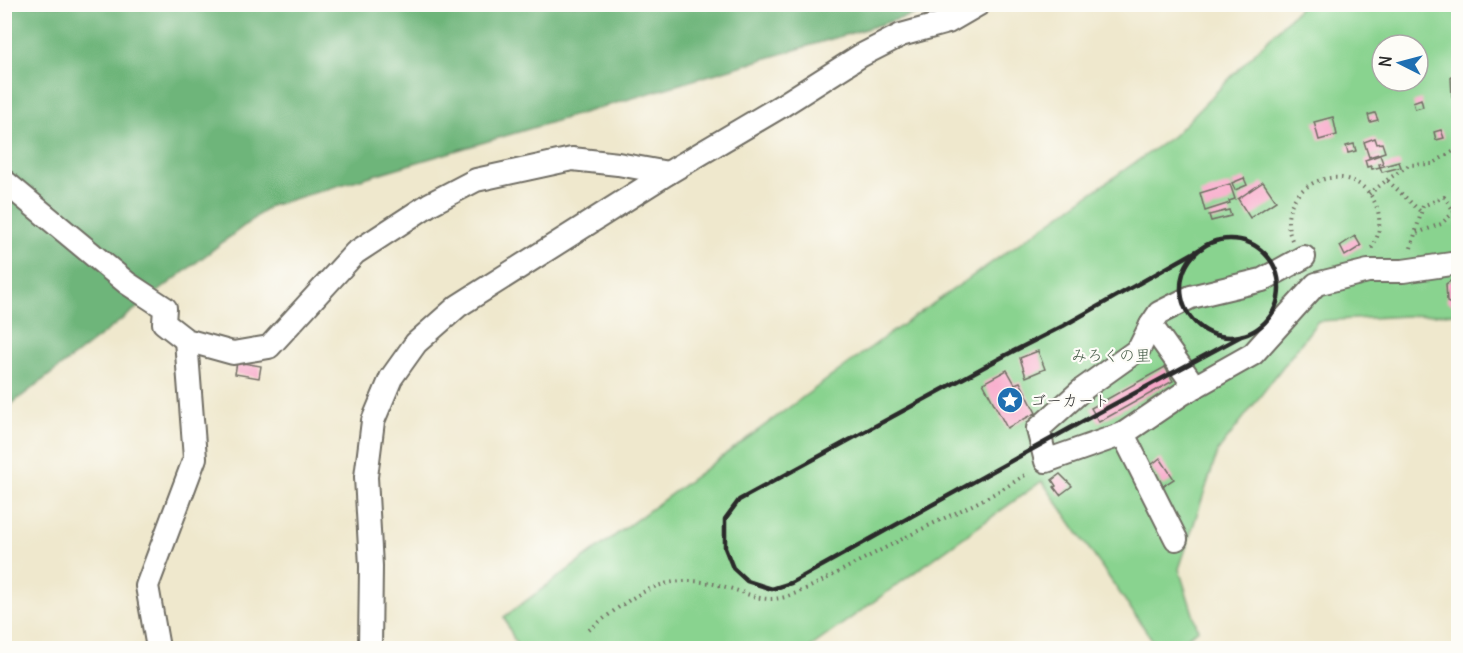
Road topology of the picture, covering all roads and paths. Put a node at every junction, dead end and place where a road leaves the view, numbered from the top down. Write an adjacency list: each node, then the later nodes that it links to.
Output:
1 (979, 4): 3 (street)
2 (1458, 148): 4 (path)
3 (668, 173): 15 (street); 22 (street)
4 (1387, 180): 6 (path); 8 (path)
5 (4, 181): 15 (street)
6 (1369, 194): 10 (path); 12 (path)
7 (1456, 211): 8 (path); 9 (path)
8 (1421, 213): 9 (path)
9 (1416, 234): 13 (path)
10 (1304, 257): 14 (street)
11 (1458, 263): 13 (street)
12 (1368, 271): 13 (street); 16 (street)
13 (1403, 271)
14 (1151, 325): 16 (street); 18 (street)
15 (186, 340): 21 (street)
16 (1195, 387): 17 (street)
17 (1123, 434): 18 (street); 19 (street)
18 (1046, 461): 20 (path)
19 (1176, 539)
20 (590, 630)
21 (158, 648)
22 (370, 648)

